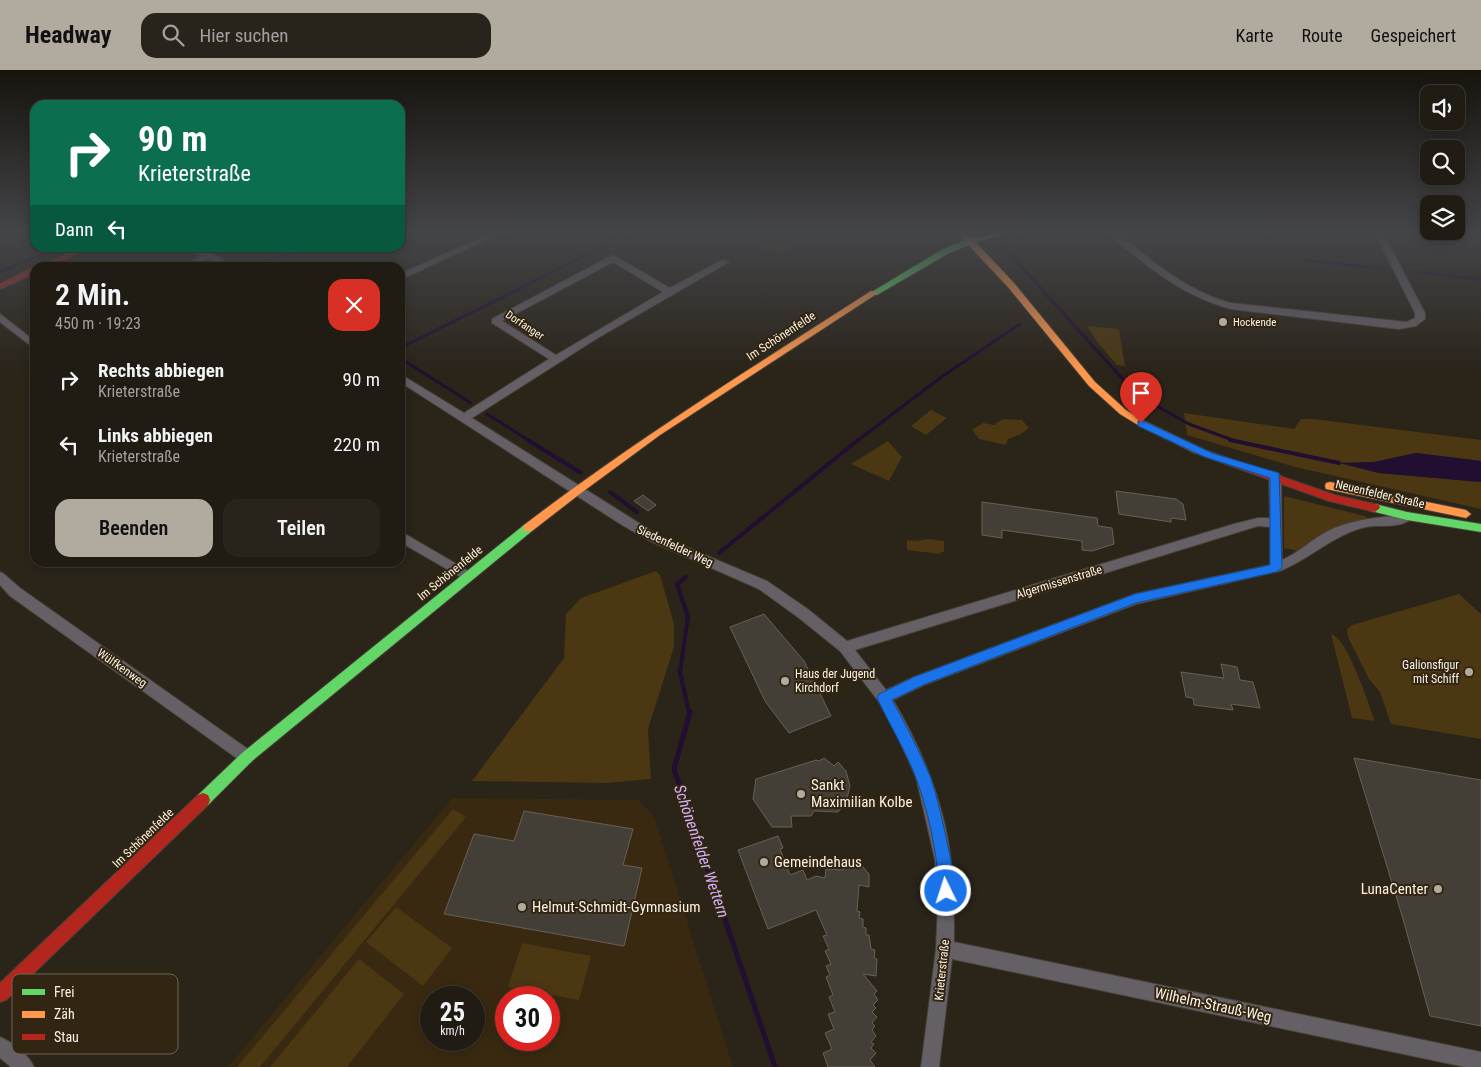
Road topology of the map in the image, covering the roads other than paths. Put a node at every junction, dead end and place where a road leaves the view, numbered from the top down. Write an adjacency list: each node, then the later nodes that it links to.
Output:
1 (15, 280): 9 (street)
2 (573, 280): 13 (street, Dorfanger)
3 (649, 280): 10 (street, Dorfanger)
4 (691, 280): 10 (street)
5 (897, 280): 17 (street, Im Schönenfelde)
6 (1007, 280): 16 (street, Neuenfelder Straße)
7 (1174, 280): 8 (street)
8 (1404, 280)
9 (0, 287)
10 (668, 291): 13 (street)
11 (0, 317): 12 (street)
12 (30, 342)
13 (555, 359): 15 (street)
14 (405, 379): 15 (street, Siedenfelder Weg)
15 (464, 418): 17 (street, Siedenfelder Weg)
16 (1275, 476): 18 (street, Neuenfelder Straße); 19 (street, Neuenfelder Straße); 20 (street)
17 (576, 490): 24 (street, Im Schönenfelde); 26 (street, Siedenfelder Weg)
18 (1407, 516): 21 (street, Neuenfelder Straße); 23 (street)
19 (1481, 517)
20 (1274, 523): 23 (street); 26 (street, Algermissenstraße)
21 (1481, 528)
22 (405, 539): 24 (street)
23 (1276, 568): 27 (street)
24 (468, 576): 28 (street, Im Schönenfelde)
25 (0, 577): 28 (street, Wülfkenweg)
26 (845, 647): 27 (street, Siedenfelder Weg)
27 (884, 698): 29 (street, Krieterstraße)
28 (247, 757): 30 (street, Im Schönenfelde)
29 (945, 949): 34 (street, Wilhelm-Strauß-Weg); 36 (street, Krieterstraße)
30 (21, 974)
31 (12, 982): 32 (street, Im Schönenfelde)
32 (0, 994)
33 (0, 1046): 35 (street)
34 (1481, 1061)
35 (25, 1067)
36 (930, 1067)

